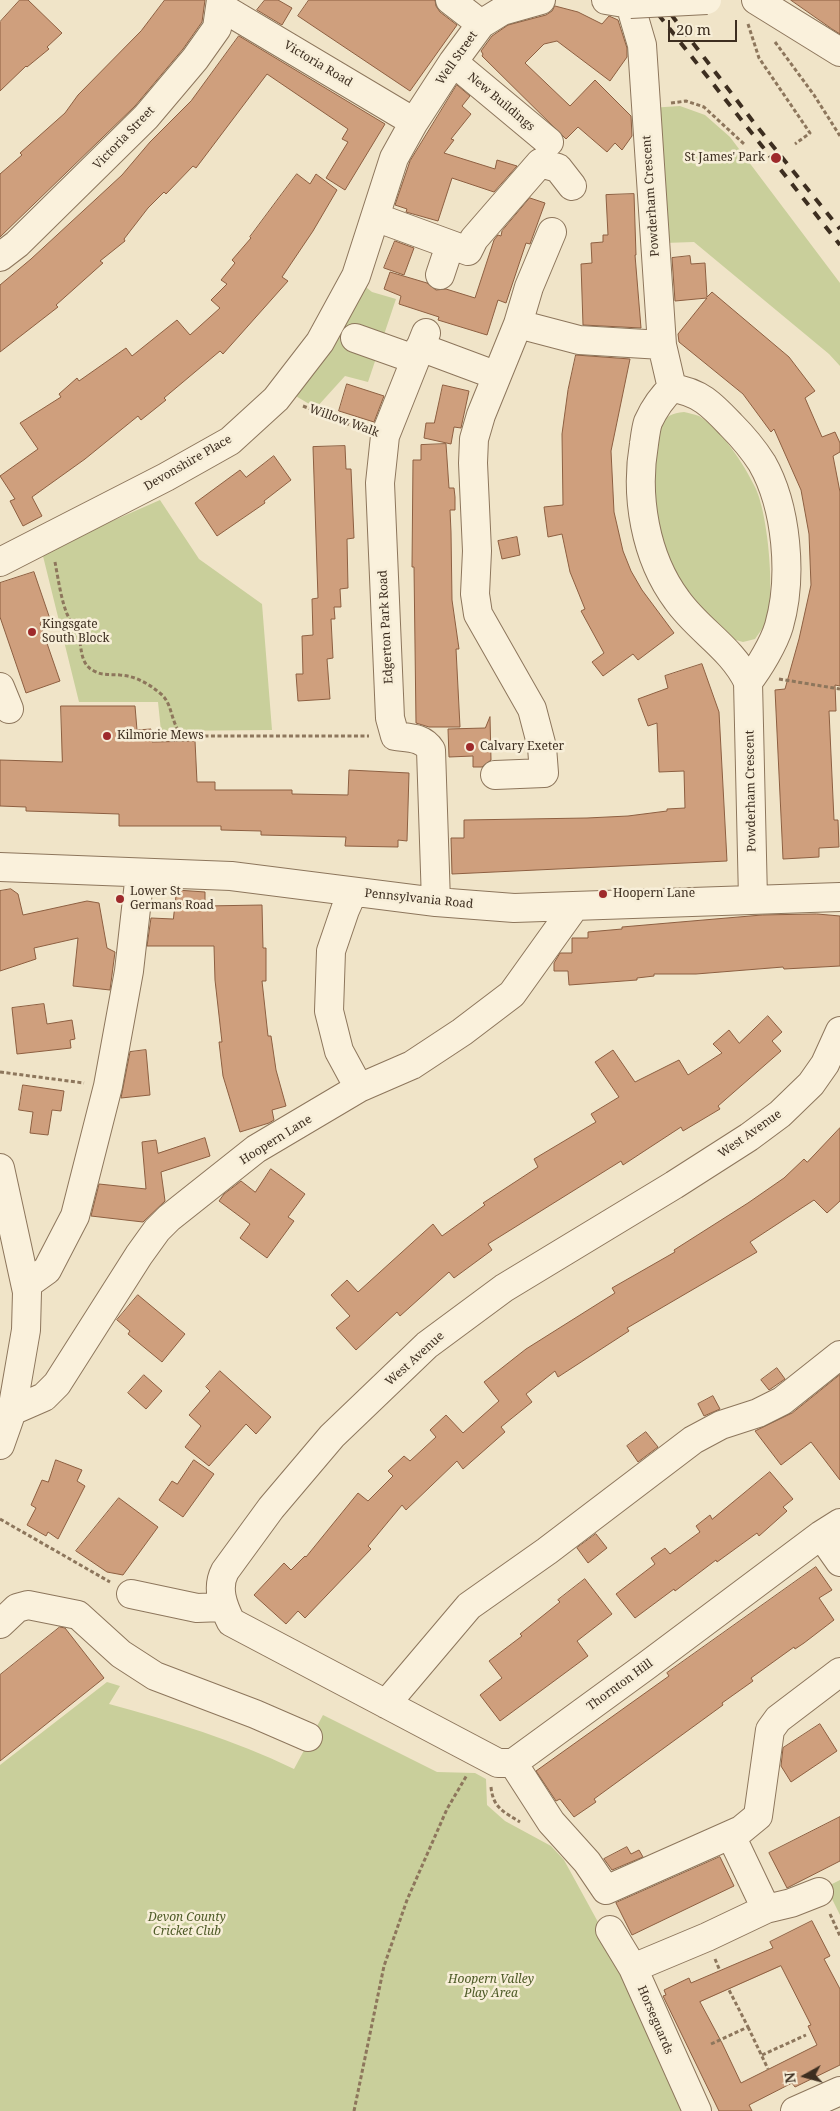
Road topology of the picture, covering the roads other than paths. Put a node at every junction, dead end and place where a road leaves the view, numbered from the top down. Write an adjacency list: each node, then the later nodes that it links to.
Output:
1 (450, 0): 7 (street)
2 (542, 0): 7 (street, Well Street)
3 (707, 0): 4 (street, bridge)
4 (618, 2): 20 (street, Powderham Crescent)
5 (221, 4): 10 (street, Victoria Road); 16 (street, Victoria Street)
6 (758, 9): 8 (street)
7 (481, 24): 9 (street, Well Street)
8 (840, 52)
9 (453, 62): 10 (street, Well Street); 11 (street, New Buildings)
10 (414, 122): 13 (street, Devonshire Place)
11 (549, 142)
12 (572, 186): 15 (street)
13 (375, 216): 15 (street); 24 (street, Devonshire Place)
14 (552, 232): 18 (street)
15 (459, 248): 17 (street)
16 (0, 257)
17 (440, 275)
18 (518, 324): 20 (street); 26 (street)
19 (355, 338): 21 (street)
20 (662, 345): 23 (street, Powderham Crescent)
21 (420, 346): 22 (street); 32 (street, Edgerton Park Road)
22 (488, 372)
23 (672, 388): 25 (street, Powderham Crescent); 25 (street, Powderham Crescent)
24 (0, 562)
25 (751, 679): 31 (street, Powderham Crescent)
26 (495, 775)
27 (0, 867): 28 (street, Pennsylvania Road)
28 (140, 873): 29 (street, Pennsylvania Road); 37 (street)
29 (353, 892): 32 (street, Pennsylvania Road); 35 (street)
30 (840, 896): 31 (street, Pennsylvania Road)
31 (753, 899): 33 (street, Pennsylvania Road)
32 (436, 902): 33 (street, Pennsylvania Road)
33 (575, 906): 35 (street, Hoopern Lane)
34 (840, 1031): 44 (street, West Avenue)
35 (359, 1088): 39 (street, Hoopern Lane)
36 (0, 1168): 37 (street)
37 (26, 1285): 39 (street)
38 (840, 1356): 47 (street)
39 (12, 1411): 40 (street)
40 (0, 1445)
41 (830, 1529): 42 (street); 49 (street, Thornton Hill)
42 (840, 1562)
43 (131, 1594): 44 (street)
44 (223, 1607): 47 (street)
45 (0, 1624): 48 (street)
46 (840, 1672): 49 (street)
47 (386, 1704): 49 (street)
48 (308, 1737)
49 (514, 1763)
50 (736, 1846): 52 (street)
51 (819, 1892): 52 (street)
52 (766, 1909): 54 (street)
53 (610, 1930): 54 (street, Horseguards)
54 (633, 1968): 56 (street, Horseguards)
55 (840, 2091): 57 (street)
56 (697, 2111)
57 (795, 2111)

